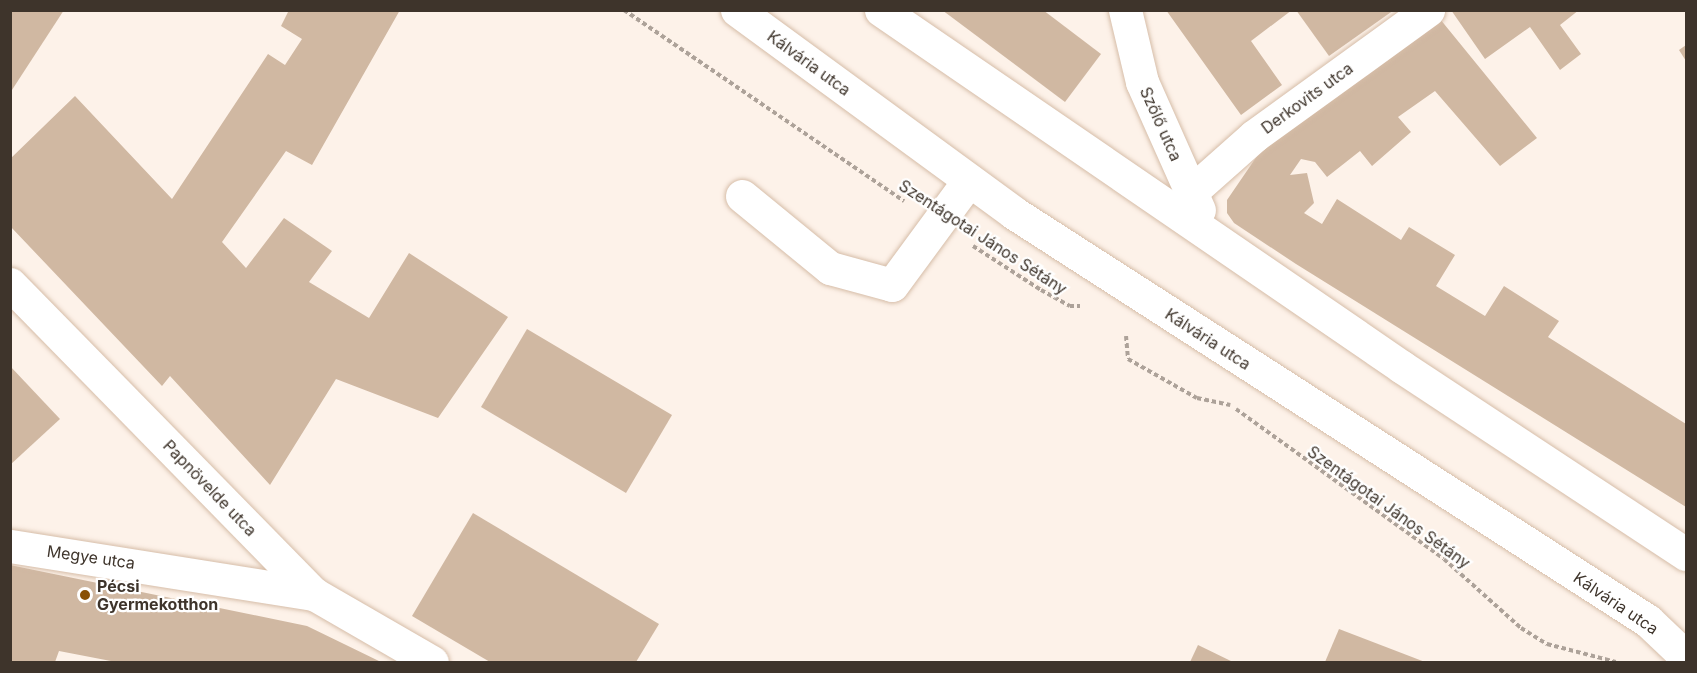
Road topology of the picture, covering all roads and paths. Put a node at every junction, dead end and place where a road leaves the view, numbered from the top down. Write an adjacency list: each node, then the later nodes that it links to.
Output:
1 (624, 10): 9 (path, Szentágotai János Sétány)
2 (737, 10): 6 (street, Kálvária utca)
3 (881, 10): 10 (street)
4 (1125, 10): 7 (street, Szőlő utca)
5 (1428, 10): 7 (street, Derkovits utca)
6 (969, 180): 9 (street); 17 (street, Kálvária utca)
7 (1191, 192): 10 (street, Szőlő utca)
8 (742, 196): 9 (street)
9 (936, 223): 12 (path, Szentágotai János Sétány)
10 (1209, 234): 15 (street)
11 (10, 284): 16 (street, Papnövelde utca)
12 (1090, 306)
13 (1124, 331): 19 (path, Szentágotai János Sétány)
14 (10, 546): 16 (street, Megye utca)
15 (1686, 554)
16 (314, 594): 18 (street, Papnövelde utca)
17 (1686, 657)
18 (414, 658)
19 (1616, 663)

